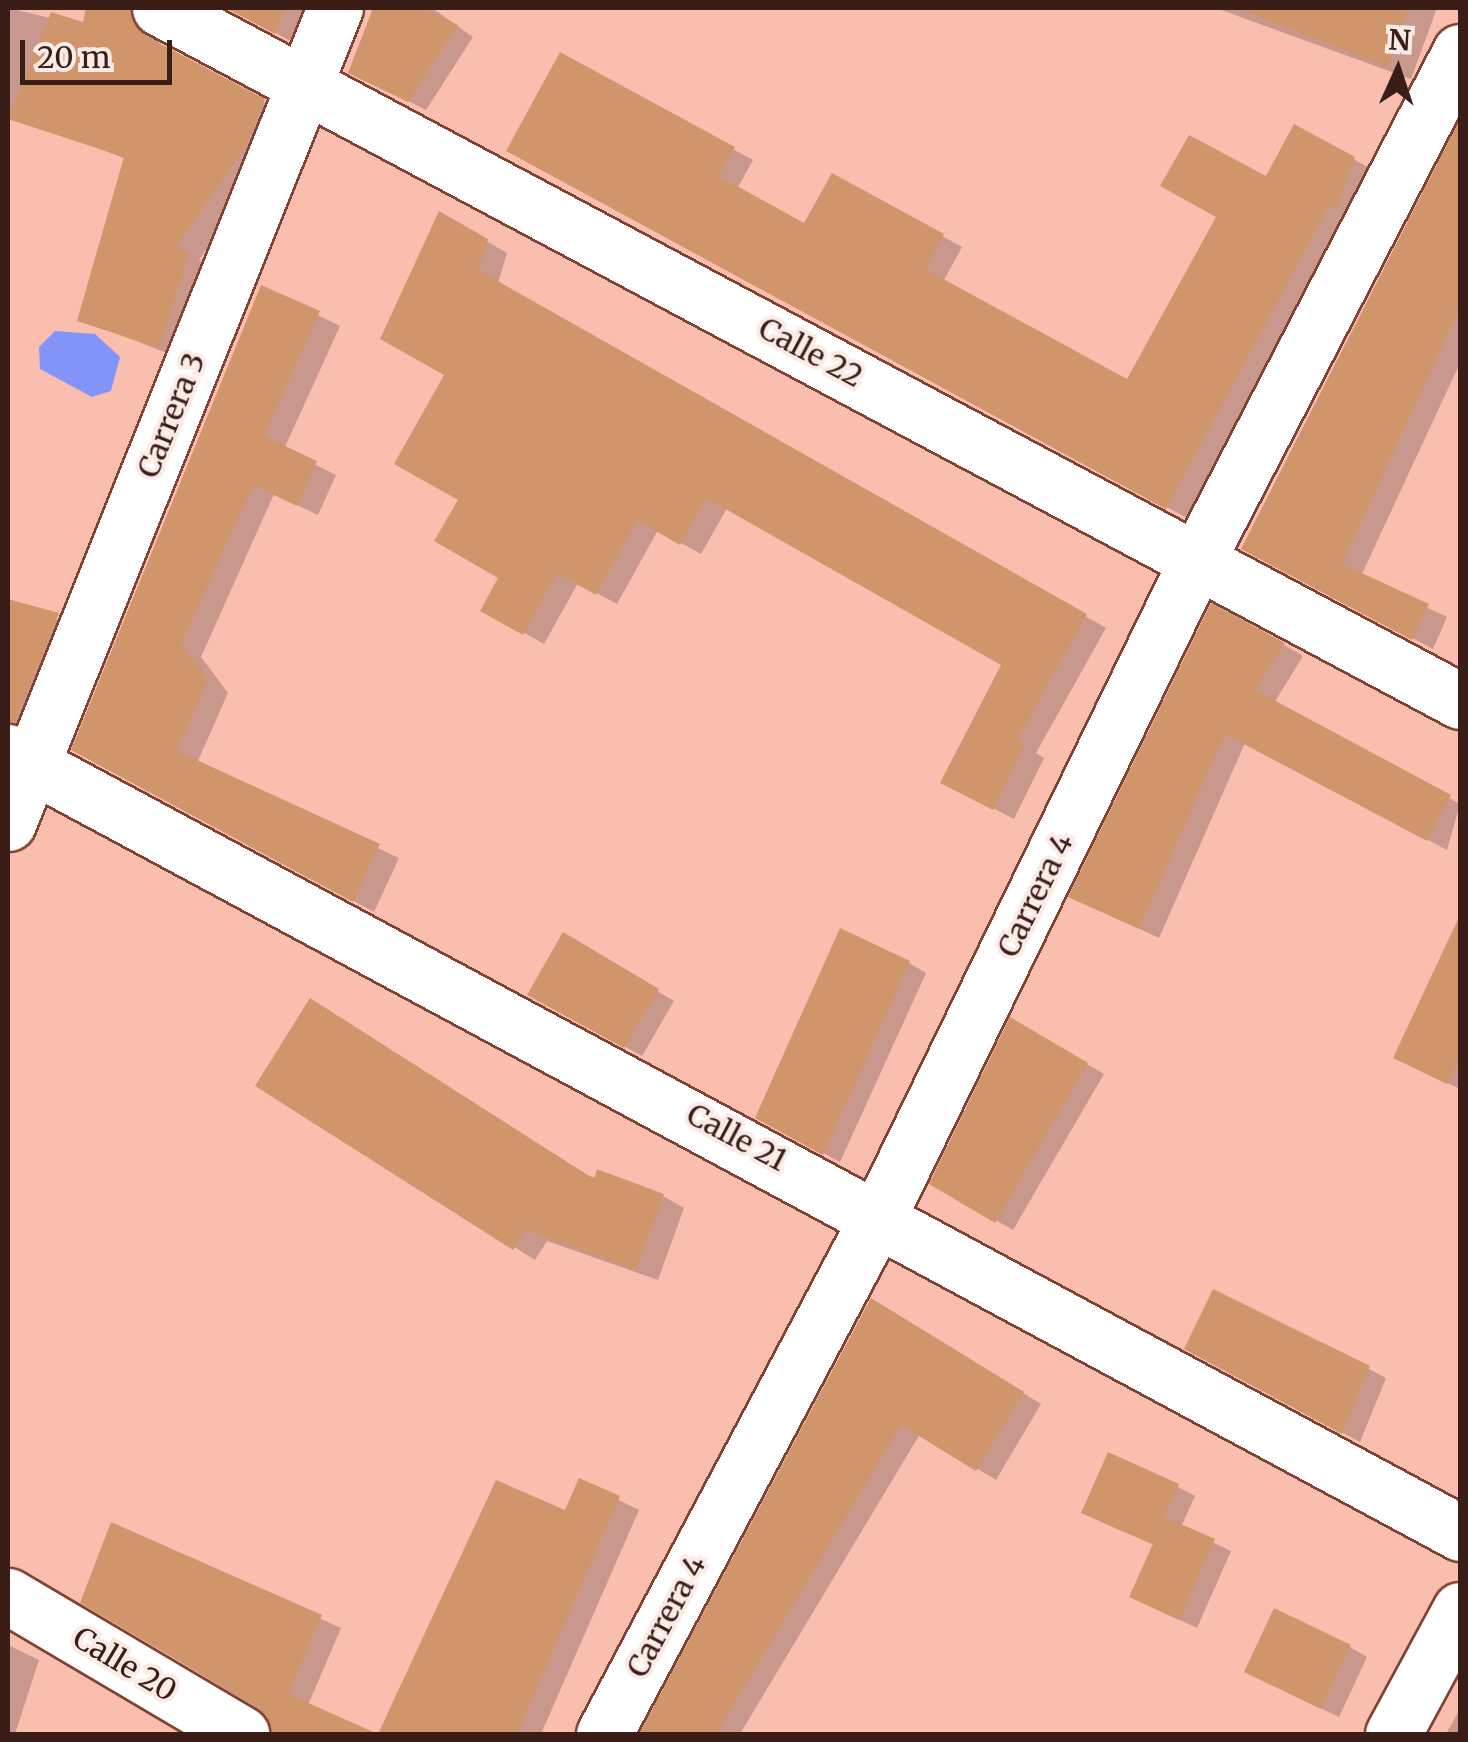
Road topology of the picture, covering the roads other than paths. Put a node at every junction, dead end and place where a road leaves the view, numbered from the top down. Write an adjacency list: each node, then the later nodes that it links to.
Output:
1 (160, 8): 4 (street, Calle 22)
2 (335, 8): 4 (street, Carrera 3)
3 (1460, 52): 5 (street, Carrera 4)
4 (304, 80): 5 (street, Calle 22); 7 (street, Carrera 3)
5 (1197, 560): 6 (street, Calle 22); 9 (street, Carrera 4)
6 (1460, 701)
7 (20, 760): 8 (street, Carrera 3); 9 (street, Calle 21)
8 (8, 823)
9 (880, 1214): 10 (street, Calle 21); 14 (street, Carrera 4)
10 (1460, 1533)
11 (8, 1596): 13 (street, Calle 20)
12 (1460, 1610): 15 (street)
13 (241, 1734)
14 (604, 1734)
15 (1393, 1734)

